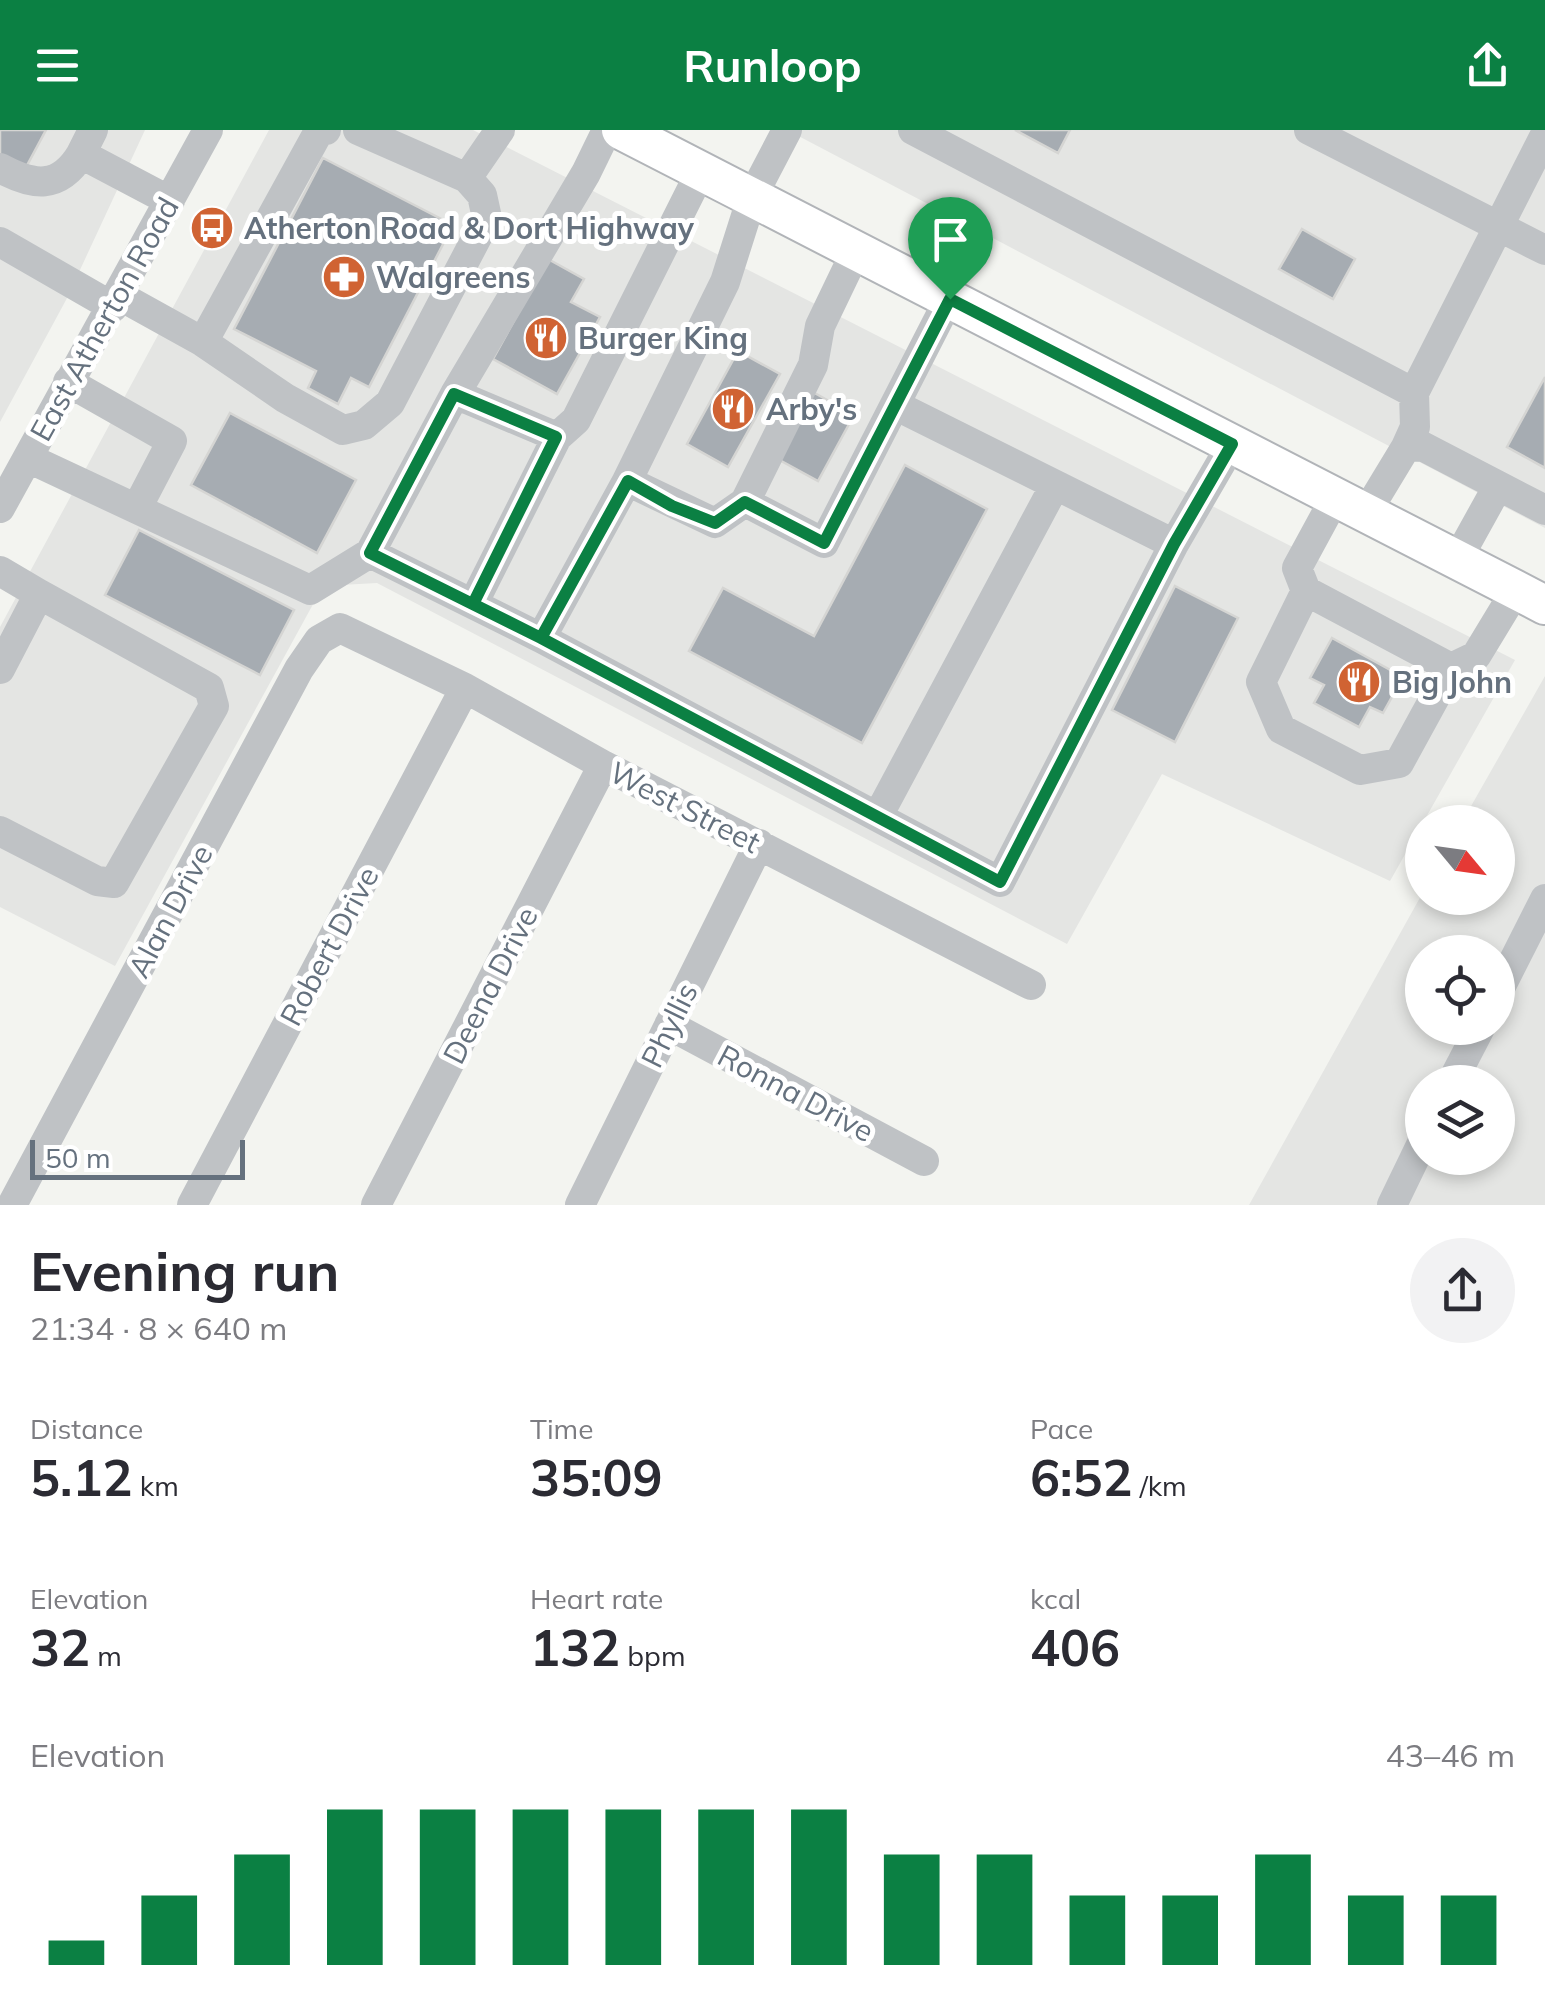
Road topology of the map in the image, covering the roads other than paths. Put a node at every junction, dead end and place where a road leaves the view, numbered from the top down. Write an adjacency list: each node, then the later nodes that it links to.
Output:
1 (208, 130): 15 (street, East Atherton Road)
2 (326, 130): 22 (street)
3 (358, 130): 13 (street)
4 (500, 130): 13 (street)
5 (787, 130): 14 (street)
6 (913, 130): 25 (street)
7 (1309, 130): 16 (street)
8 (626, 132): 12 (main road); 24 (street)
9 (1545, 135): 16 (street)
10 (87, 142): 11 (street); 15 (street)
11 (0, 168)
12 (701, 172): 14 (main road); 27 (street)
13 (467, 178): 22 (street)
14 (752, 198): 18 (main road); 31 (street)
15 (170, 202): 21 (street, East Atherton Road)
16 (1497, 228): 17 (street); 25 (street)
17 (1545, 250)
18 (856, 251): 20 (main road); 34 (street)
19 (4, 253): 21 (street)
20 (950, 299): 26 (street); 28 (main road)
21 (117, 302): 22 (street); 23 (street, East Atherton Road)
22 (203, 342)
23 (68, 382): 30 (street, East Atherton Road); 37 (street)
24 (454, 394): 27 (street); 40 (street)
25 (1414, 394): 29 (street)
26 (895, 405): 32 (street); 34 (street)
27 (556, 437): 46 (street)
28 (1232, 444): 35 (main road); 39 (street)
29 (1406, 447): 33 (street); 35 (street)
30 (28, 458): 36 (street, East Atherton Road); 37 (street)
31 (628, 481): 34 (street); 48 (street)
32 (1055, 485): 39 (street); 53 (street)
33 (1498, 486): 38 (street); 41 (street)
34 (745, 502)
35 (1351, 505): 41 (main road); 43 (street)
36 (0, 508)
37 (137, 508): 40 (street)
38 (1545, 510)
39 (1174, 544): 53 (street)
40 (370, 553): 46 (street)
41 (1457, 560): 45 (main road)
42 (0, 571): 44 (street)
43 (1306, 591): 49 (street); 49 (street)
44 (40, 594): 50 (street); 54 (street)
45 (1530, 598): 49 (street)
46 (473, 604): 48 (street)
47 (340, 628): 51 (street, West Street); 62 (street, Alan Drive)
48 (541, 638): 53 (street)
49 (1451, 668)
50 (0, 669)
51 (465, 688): 52 (street, West Street); 63 (street, Robert Drive)
52 (604, 766): 55 (street, West Street); 64 (street, Deena Drive)
53 (878, 816)
54 (0, 831)
55 (759, 844): 58 (street, West Street); 59 (street, Phyllis)
56 (1545, 898): 57 (street)
57 (1515, 958)
58 (1031, 985)
59 (669, 1025): 60 (street, Ronna Drive); 65 (street, Phyllis)
60 (924, 1161)
61 (1407, 1175): 66 (street)
62 (12, 1205)
63 (192, 1205)
64 (376, 1205)
65 (580, 1205)
66 (1392, 1205)

